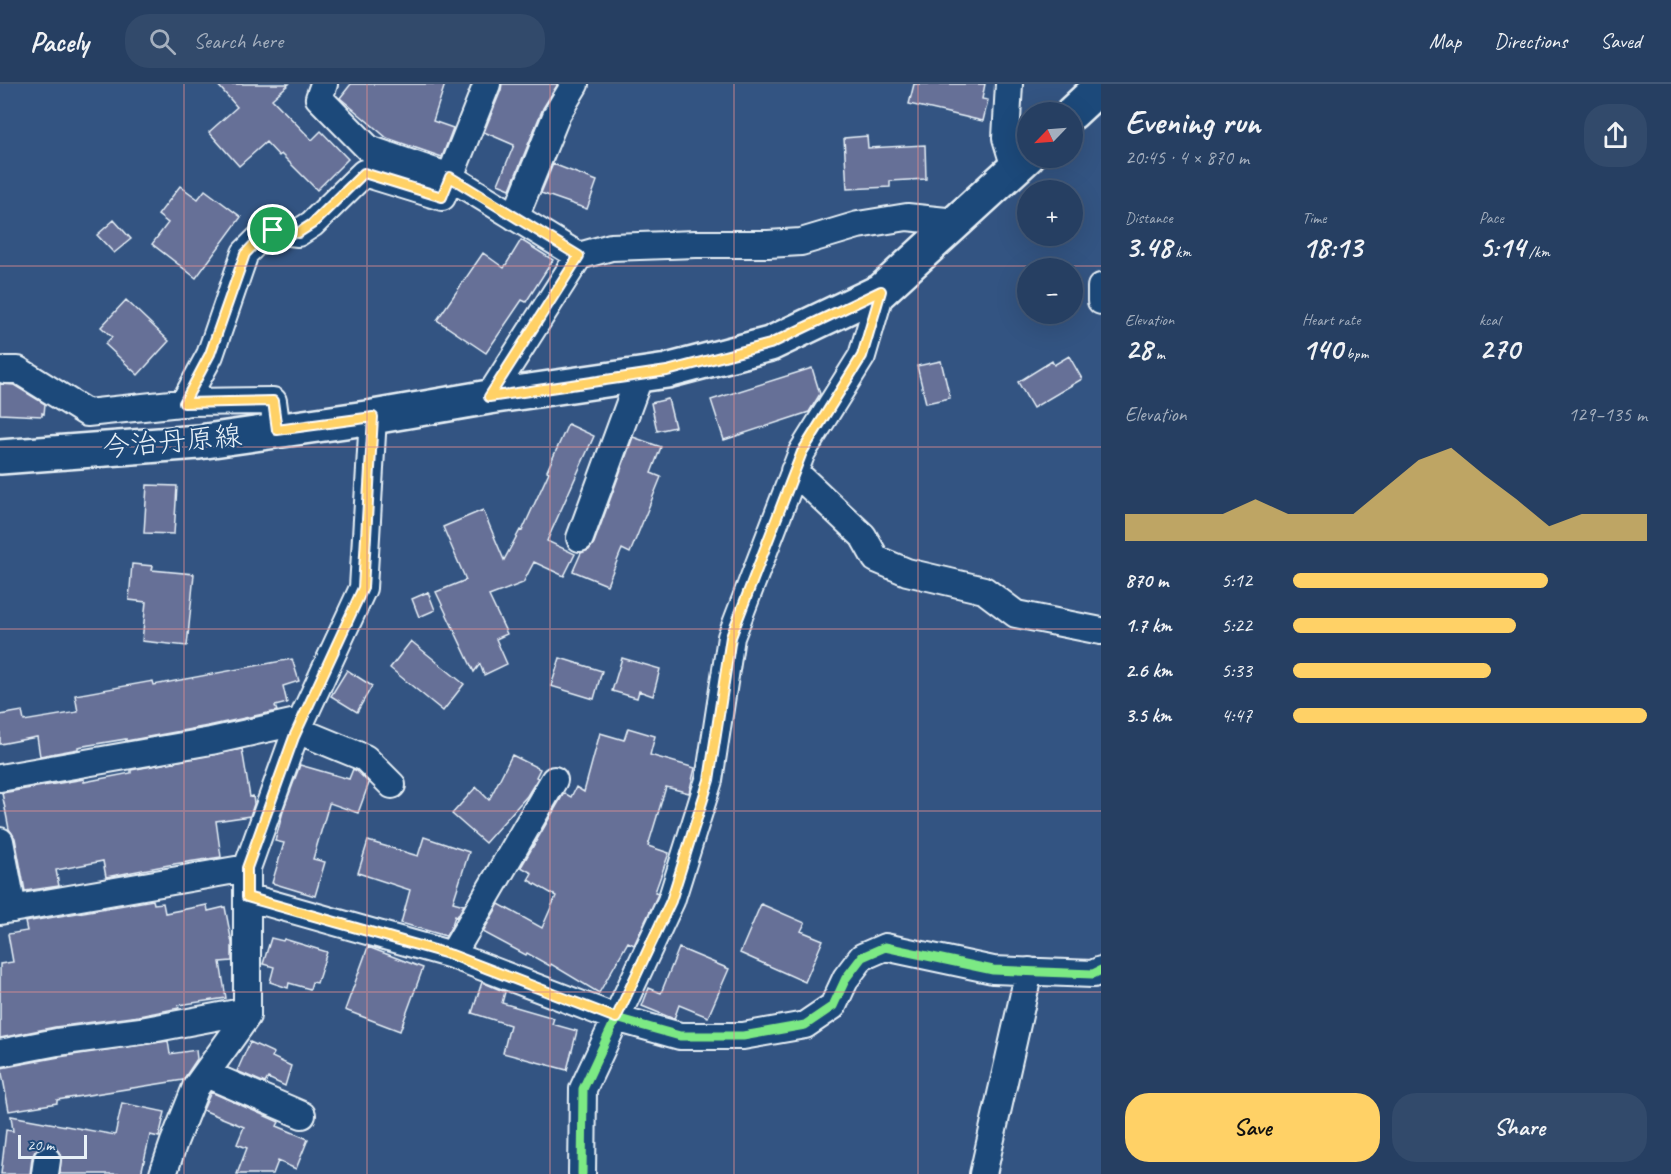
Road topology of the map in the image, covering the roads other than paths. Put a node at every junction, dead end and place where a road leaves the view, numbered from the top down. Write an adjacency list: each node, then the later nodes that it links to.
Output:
1 (487, 84): 7 (street)
2 (575, 84): 8 (street)
3 (1009, 84): 5 (street)
4 (316, 89): 7 (street)
5 (1017, 156)
6 (1017, 166): 9 (main road, 今治丹原線)
7 (450, 177): 8 (street); 17 (street)
8 (515, 217): 10 (street)
9 (956, 222): 10 (street); 12 (main road, 今治丹原線)
10 (579, 256): 16 (street)
11 (1101, 287): 13 (street)
12 (881, 291): 15 (main road, 今治丹原線); 21 (street)
13 (1101, 301)
14 (5, 370): 17 (street)
15 (640, 375): 16 (main road, 今治丹原線); 22 (street)
16 (489, 397): 18 (main road, 今治丹原線)
17 (184, 403): 19 (street)
18 (373, 417): 19 (main road, 今治丹原線); 24 (street)
19 (277, 430): 20 (main road, 今治丹原線)
20 (0, 457)
21 (794, 471): 23 (street); 36 (street)
22 (580, 538)
23 (1101, 631)
24 (299, 725): 25 (street); 27 (street); 29 (street)
25 (0, 778)
26 (554, 780): 32 (street)
27 (392, 785)
28 (0, 842): 31 (street)
29 (247, 868): 30 (street); 31 (street)
30 (247, 897): 32 (street); 35 (street)
31 (7, 910)
32 (452, 955): 36 (street)
33 (1101, 970): 34 (street)
34 (1029, 971): 36 (street); 42 (street)
35 (247, 1011): 37 (street); 38 (street)
36 (616, 1018): 41 (street)
37 (0, 1053)
38 (206, 1074): 39 (street); 40 (street)
39 (302, 1114)
40 (163, 1174)
41 (582, 1174)
42 (983, 1174)

